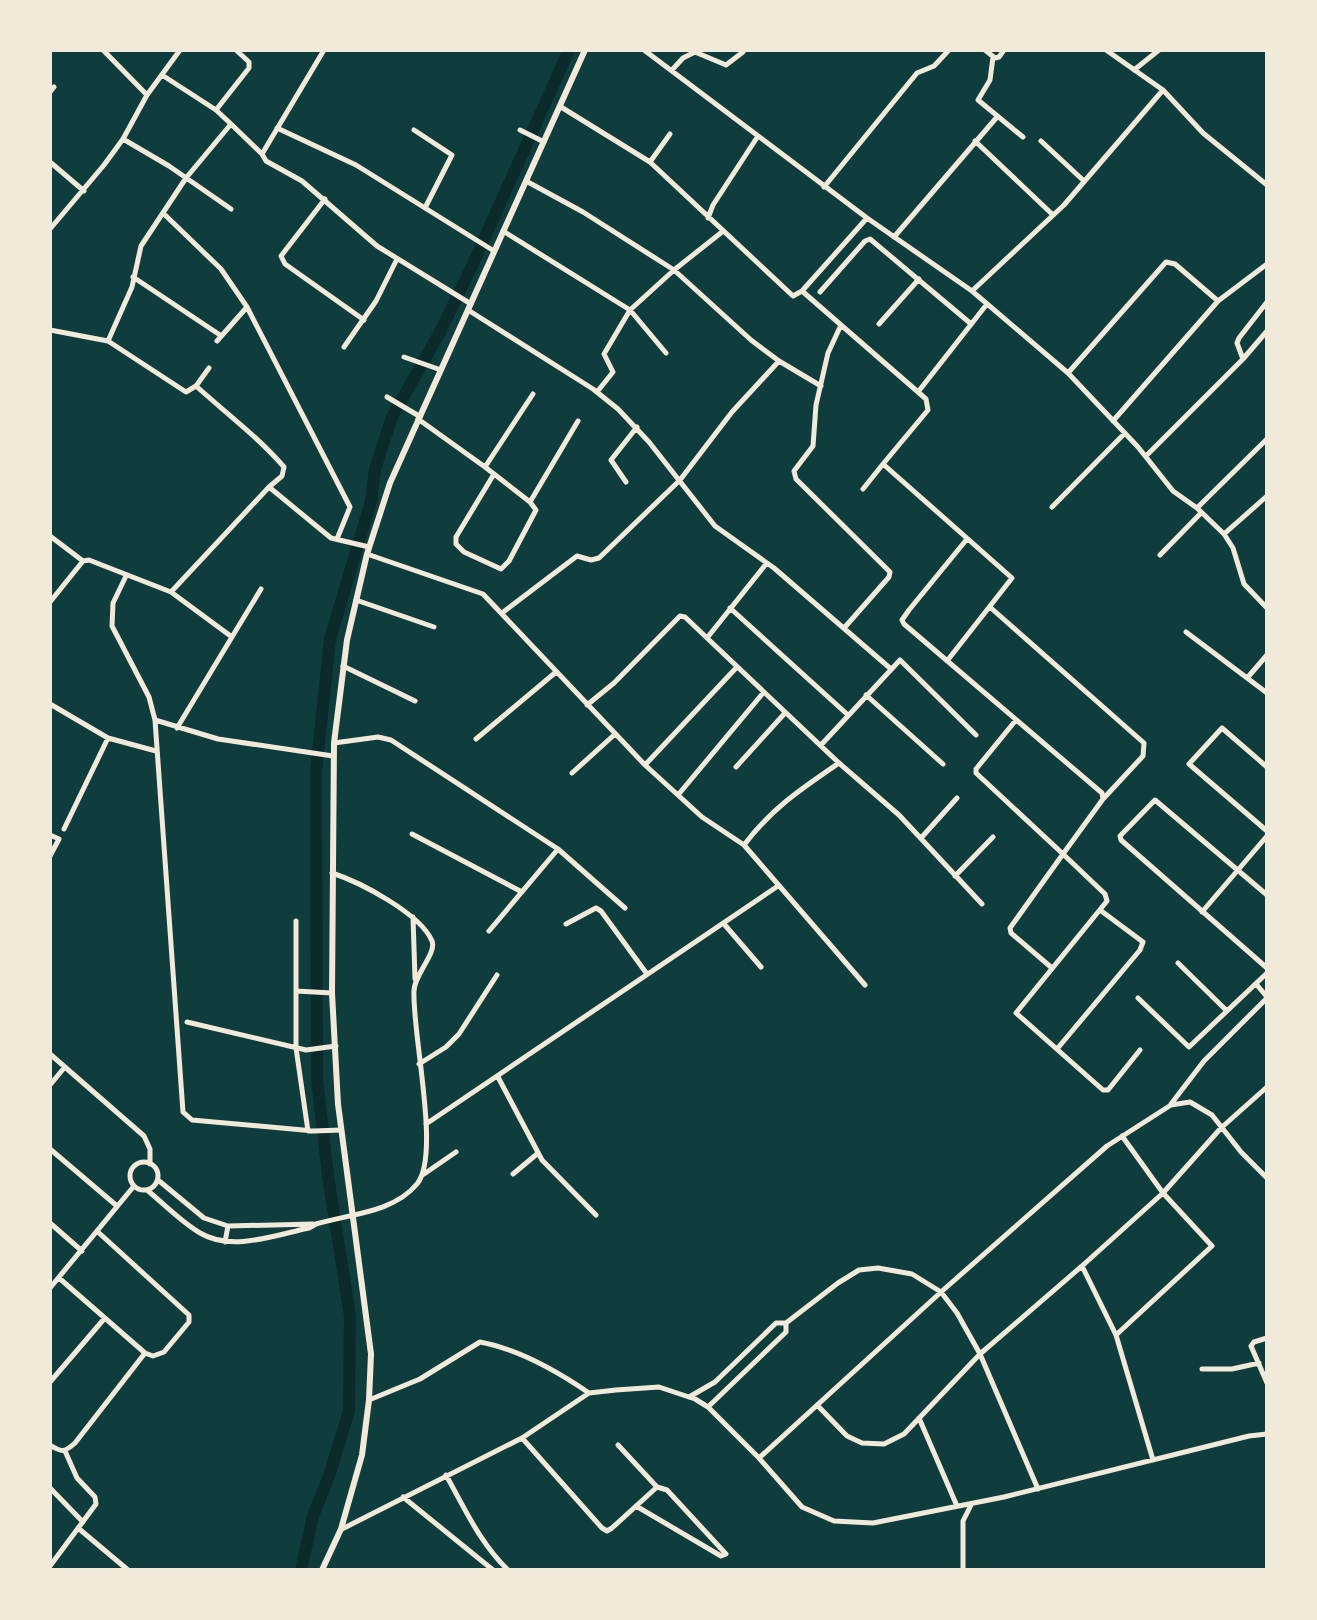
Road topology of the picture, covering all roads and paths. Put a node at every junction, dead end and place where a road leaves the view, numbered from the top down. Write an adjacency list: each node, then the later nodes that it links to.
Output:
1 (103, 50): 18 (street)
2 (180, 50): 16 (street)
3 (236, 50): 20 (street)
4 (324, 50): 23 (street)
5 (585, 50): 19 (street)
6 (644, 50): 14 (street)
7 (949, 50): 40 (street)
8 (985, 50): 13 (street)
9 (1004, 50): 13 (street)
10 (1106, 50): 15 (street)
11 (1159, 50): 15 (street)
12 (743, 52): 14 (street)
13 (993, 57): 21 (street)
14 (672, 70): 27 (street)
15 (1134, 70): 17 (street)
16 (162, 75): 18 (street); 20 (street)
17 (1163, 90): 38 (street); 39 (street)
18 (147, 95): 29 (street)
19 (561, 107): 32 (street); 35 (street)
20 (216, 110): 22 (street)
21 (997, 117): 28 (street); 30 (street)
22 (231, 124): 33 (street); 36 (street)
23 (277, 128): 33 (street); 43 (street)
24 (414, 130): 43 (street)
25 (523, 131): 32 (street)
26 (670, 134): 35 (street)
27 (758, 136): 40 (street); 47 (street)
28 (1023, 137)
29 (123, 139): 36 (street); 41 (street)
30 (975, 141): 46 (street); 52 (street)
31 (1041, 141): 38 (street)
32 (545, 143): 37 (street)
33 (262, 154): 42 (street)
34 (50, 162): 41 (street)
35 (650, 162): 47 (street)
36 (186, 178): 44 (street); 45 (street)
37 (526, 181): 50 (street); 56 (street)
38 (1084, 181): 46 (street)
39 (1267, 185)
40 (824, 187): 48 (street)
41 (84, 191): 49 (street)
42 (325, 199): 54 (street); 68 (street)
43 (426, 206): 53 (street)
44 (231, 209)
45 (163, 213): 57 (street); 66 (street)
46 (1053, 215): 60 (street)
47 (708, 218): 51 (street)
48 (867, 218): 52 (street); 59 (street)
49 (50, 229)
50 (503, 231): 53 (street); 67 (street)
51 (722, 232): 56 (street); 59 (street)
52 (894, 237): 60 (street)
53 (491, 250): 65 (street)
54 (397, 259): 65 (street); 68 (street)
55 (1267, 264): 62 (street)
56 (674, 270): 67 (street); 79 (street)
57 (133, 277): 66 (street); 74 (street)
58 (919, 279): 61 (street); 69 (street); 70 (street)
59 (802, 291): 71 (street)
60 (972, 291): 64 (street)
61 (820, 292)
62 (1218, 301): 82 (street); 91 (street)
63 (1267, 302): 78 (street)
64 (987, 304): 69 (street); 82 (street)
65 (468, 305): 81 (street); 85 (street)
66 (247, 307): 110 (street)
67 (630, 310): 76 (street); 85 (street)
68 (364, 320): 75 (street)
69 (970, 323): 86 (street)
70 (879, 324)
71 (841, 325): 84 (street); 86 (street)
72 (50, 330): 74 (street)
73 (1267, 331): 78 (street)
74 (108, 341): 83 (street)
75 (344, 347)
76 (666, 353)
77 (404, 357): 81 (street)
78 (1243, 359): 95 (street)
79 (779, 361): 84 (street); 99 (street)
80 (209, 368): 83 (street)
81 (437, 368): 89 (street)
82 (1068, 373): 91 (street)
83 (196, 386): 101 (street)
84 (821, 386): 125 (street)
85 (597, 392): 92 (street)
86 (918, 392): 96 (street)
87 (533, 394): 97 (street)
88 (390, 399): 89 (street)
89 (419, 418): 97 (street); 111 (street)
90 (578, 421): 104 (street)
91 (1113, 421): 93 (street)
92 (637, 427): 99 (street); 100 (street)
93 (1125, 433): 95 (street); 105 (street)
94 (1267, 439): 106 (street)
95 (1146, 456): 106 (street)
96 (883, 464): 102 (street); 109 (street)
97 (485, 467): 98 (street)
98 (494, 474): 104 (street); 104 (street)
99 (680, 480): 114 (street); 123 (street)
100 (626, 482)
101 (269, 487): 110 (street); 117 (street)
102 (863, 489)
103 (1267, 496): 107 (street)
104 (530, 502)
105 (1052, 507)
106 (1199, 510): 107 (street); 112 (street)
107 (1224, 534): 122 (street)
108 (50, 536): 113 (street)
109 (967, 539): 121 (street); 130 (street)
110 (340, 540): 111 (street)
111 (367, 549): 118 (street); 123 (street)
112 (1160, 555)
113 (83, 561): 115 (street); 119 (street)
114 (766, 564): 120 (street); 125 (street)
115 (126, 576): 117 (street); 144 (street)
116 (261, 589): 127 (street)
117 (171, 592): 127 (street)
118 (356, 600): 124 (street); 131 (street)
119 (50, 602)
120 (730, 608): 128 (street); 143 (street)
121 (991, 608): 130 (street); 163 (street)
122 (1267, 608)
123 (502, 613): 134 (street)
124 (434, 627)
125 (845, 627): 133 (street)
126 (1186, 632): 135 (street)
127 (232, 637): 146 (street)
128 (707, 638): 132 (street); 141 (street)
129 (1267, 655): 135 (street)
130 (947, 661): 145 (street)
131 (343, 666): 139 (street); 151 (street)
132 (736, 668): 136 (street); 157 (street)
133 (891, 669): 138 (street); 148 (street)
134 (556, 672): 141 (street); 150 (street)
135 (1248, 677): 137 (street)
136 (763, 693): 142 (street); 161 (street)
137 (1267, 693)
138 (866, 695): 143 (street); 156 (street)
139 (415, 701)
140 (50, 704): 149 (street)
141 (587, 705): 147 (street)
142 (785, 713): 152 (street); 158 (street)
143 (848, 715): 152 (street)
144 (155, 720): 146 (street); 153 (street)
145 (1016, 720): 163 (street); 172 (street)
146 (177, 728): 154 (street)
147 (614, 735): 157 (street); 160 (street)
148 (976, 735)
149 (108, 738): 153 (street); 164 (street)
150 (476, 739)
151 (334, 743): 154 (street); 171 (street)
152 (821, 745): 155 (street)
153 (156, 751): 218 (street)
154 (333, 756): 175 (street)
155 (839, 763): 169 (street); 170 (street)
156 (943, 764)
157 (645, 765): 161 (street)
158 (736, 767)
159 (1267, 767): 165 (street)
160 (572, 773)
161 (678, 795): 170 (street)
162 (957, 798): 169 (street)
163 (1103, 799): 172 (street)
164 (64, 829)
165 (1267, 833): 174 (street)
166 (412, 834): 178 (street)
167 (50, 835): 173 (street)
168 (993, 837): 176 (street)
169 (921, 838): 176 (street)
170 (744, 845): 177 (street)
171 (558, 849): 178 (street); 181 (street)
172 (1063, 854): 182 (street); 191 (street)
173 (50, 856)
174 (1238, 869): 179 (street); 183 (street); 183 (street)
175 (331, 873): 184 (street); 199 (street)
176 (955, 876): 180 (street)
177 (778, 886): 187 (street); 196 (street)
178 (522, 892): 188 (street)
179 (1267, 895)
180 (982, 904)
181 (625, 908)
182 (1100, 910): 191 (street); 206 (street)
183 (1202, 912): 192 (street)
184 (413, 917): 195 (street); 195 (street)
185 (296, 921): 198 (street)
186 (566, 924): 193 (street)
187 (724, 924): 190 (street); 193 (street)
188 (489, 931)
189 (1178, 963): 202 (street)
190 (761, 967)
191 (1052, 968): 206 (street)
192 (1267, 970): 197 (street)
193 (647, 974): 211 (street)
194 (497, 975): 209 (street)
195 (415, 980): 209 (street)
196 (865, 985)
197 (1257, 985): 201 (street); 202 (street)
198 (296, 991): 199 (street); 205 (street)
199 (332, 993): 204 (street)
200 (1138, 998): 202 (street)
201 (1267, 998): 214 (street)
202 (1227, 1011)
203 (187, 1022): 205 (street)
204 (336, 1046): 205 (street); 217 (street)
205 (296, 1048): 218 (street)
206 (1057, 1049): 207 (street)
207 (1140, 1050)
208 (50, 1054): 210 (street)
209 (419, 1064): 215 (street)
210 (64, 1068): 212 (street); 223 (street)
211 (498, 1077): 215 (street); 222 (street)
212 (50, 1085)
213 (1267, 1087): 216 (street)
214 (1171, 1105): 216 (street); 219 (street)
215 (426, 1124): 224 (street)
216 (1221, 1128): 226 (street); 230 (street)
217 (341, 1130): 218 (street); 232 (street)
218 (311, 1131)
219 (1122, 1136): 230 (street); 243 (street)
220 (50, 1149): 231 (street)
221 (456, 1152): 224 (street)
222 (537, 1154): 225 (street); 233 (street)
223 (150, 1164): 227 (street); 228 (street)
224 (424, 1174): 232 (street)
225 (513, 1174)
226 (1267, 1178)
227 (158, 1180): 229 (street); 236 (street)
228 (134, 1186): 229 (street); 231 (street)
229 (147, 1190): 238 (street)
230 (1163, 1193): 240 (street); 246 (street)
231 (117, 1206): 237 (street)
232 (351, 1215): 235 (street); 256 (street)
233 (596, 1215)
234 (50, 1223): 239 (street)
235 (316, 1224): 236 (street); 238 (street)
236 (228, 1226): 238 (street)
237 (98, 1232): 239 (street); 248 (street)
238 (225, 1242)
239 (82, 1251): 241 (street)
240 (1082, 1266): 246 (street); 249 (street)
241 (59, 1278): 242 (street); 244 (street)
242 (50, 1288)
243 (941, 1292): 245 (street); 249 (street); 257 (street)
244 (104, 1319): 248 (street); 252 (street)
245 (786, 1323): 255 (street); 258 (street)
246 (1116, 1335): 266 (street)
247 (1267, 1338): 250 (street)
248 (145, 1353): 264 (street)
249 (980, 1354): 259 (street); 270 (street)
250 (1259, 1363): 251 (street); 253 (street)
251 (1202, 1369)
252 (50, 1382)
253 (1267, 1383)
254 (589, 1393): 255 (street); 256 (street); 261 (street)
255 (688, 1397): 258 (street)
256 (369, 1400): 277 (street)
257 (817, 1405): 259 (street); 265 (street)
258 (708, 1407): 265 (street)
259 (919, 1418): 274 (street)
260 (1267, 1434): 266 (street)
261 (522, 1438): 267 (street); 273 (street)
262 (50, 1445): 264 (street)
263 (618, 1445): 268 (street)
264 (65, 1451): 275 (street)
265 (759, 1458): 274 (street)
266 (1153, 1460): 270 (street)
267 (446, 1475): 271 (street); 282 (street)
268 (657, 1487): 273 (street); 273 (street)
269 (50, 1488): 275 (street)
270 (1038, 1489): 272 (street)
271 (403, 1497): 277 (street); 281 (street)
272 (971, 1504): 274 (street); 283 (street)
273 (636, 1506)
274 (957, 1506)
275 (83, 1522): 276 (street)
276 (78, 1528): 278 (street); 279 (street)
277 (341, 1529): 280 (street)
278 (50, 1566)
279 (128, 1570)
280 (322, 1570)
281 (493, 1570)
282 (508, 1570)
283 (963, 1570)

